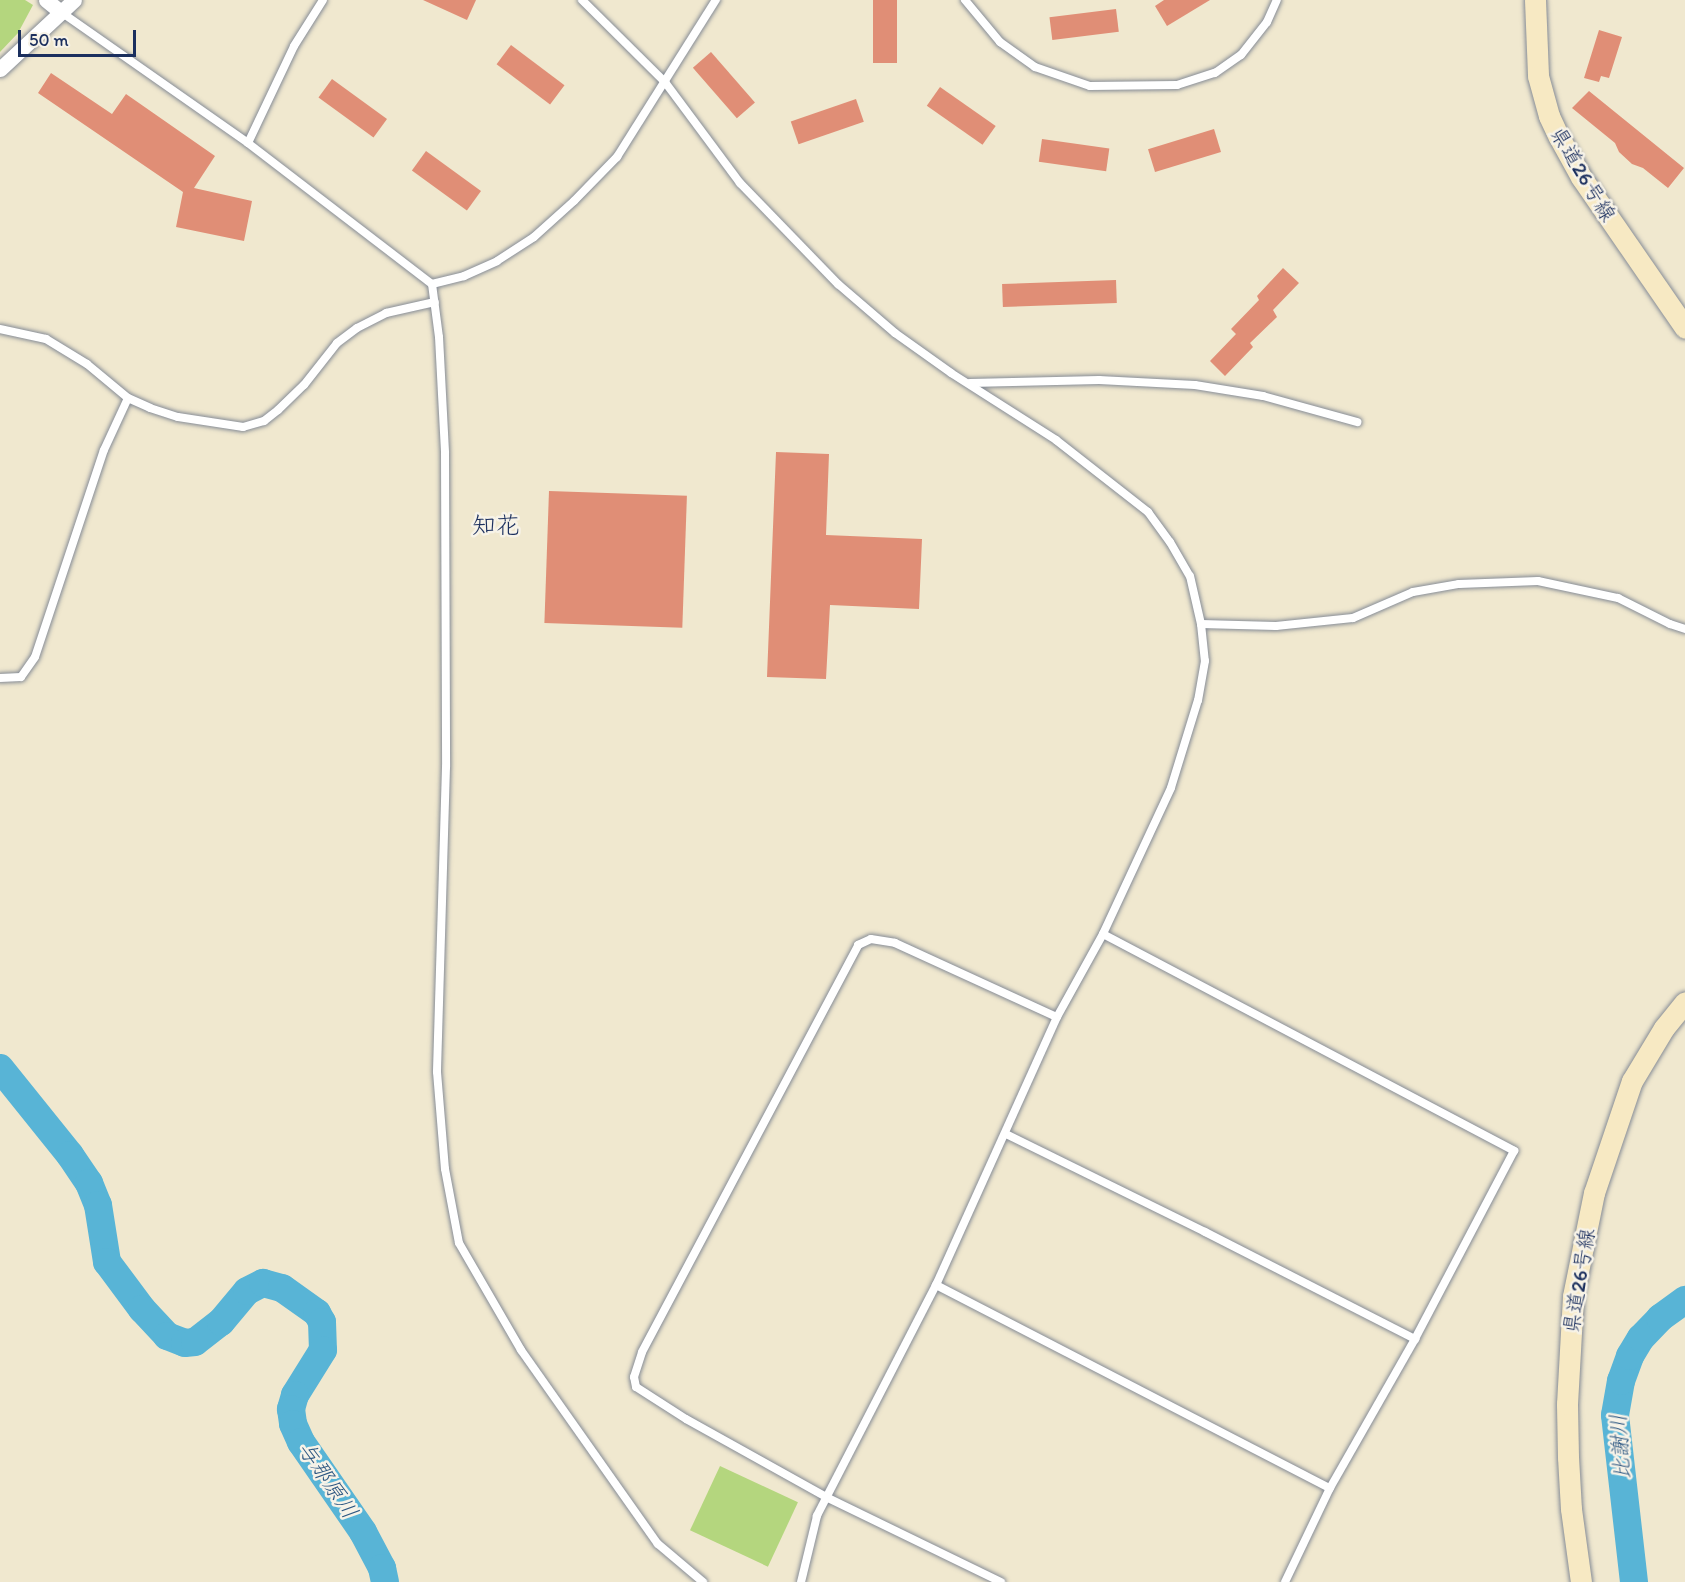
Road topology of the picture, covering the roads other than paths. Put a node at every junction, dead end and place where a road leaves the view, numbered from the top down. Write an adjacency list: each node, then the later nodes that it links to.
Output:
1 (46, 0): 9 (street)
2 (74, 0): 9 (street)
3 (323, 0): 12 (lane)
4 (582, 0): 11 (lane)
5 (716, 0): 11 (lane)
6 (965, 0): 7 (lane)
7 (1278, 0)
8 (1535, 0): 16 (main road, 県道26号線)
9 (61, 12): 10 (street); 12 (lane)
10 (0, 69)
11 (665, 82): 13 (lane); 17 (lane)
12 (248, 143): 13 (lane)
13 (432, 284): 14 (lane)
14 (435, 302): 18 (lane); 31 (lane)
15 (0, 328): 18 (lane)
16 (1685, 328)
17 (969, 383): 19 (lane); 20 (lane)
18 (128, 398): 22 (lane)
19 (1357, 422)
20 (1201, 624): 21 (lane); 23 (lane)
21 (1685, 629)
22 (0, 678)
23 (1103, 934): 25 (lane); 28 (lane)
24 (1685, 1002): 35 (main road, 県道26号線)
25 (1057, 1017): 26 (lane); 30 (lane)
26 (1006, 1134): 27 (lane); 28 (lane)
27 (936, 1285): 29 (lane); 30 (lane)
28 (1415, 1339): 29 (lane)
29 (1330, 1488): 34 (lane)
30 (828, 1498): 32 (lane); 33 (lane)
31 (703, 1582)
32 (801, 1582)
33 (1001, 1582)
34 (1285, 1582)
35 (1581, 1582)

